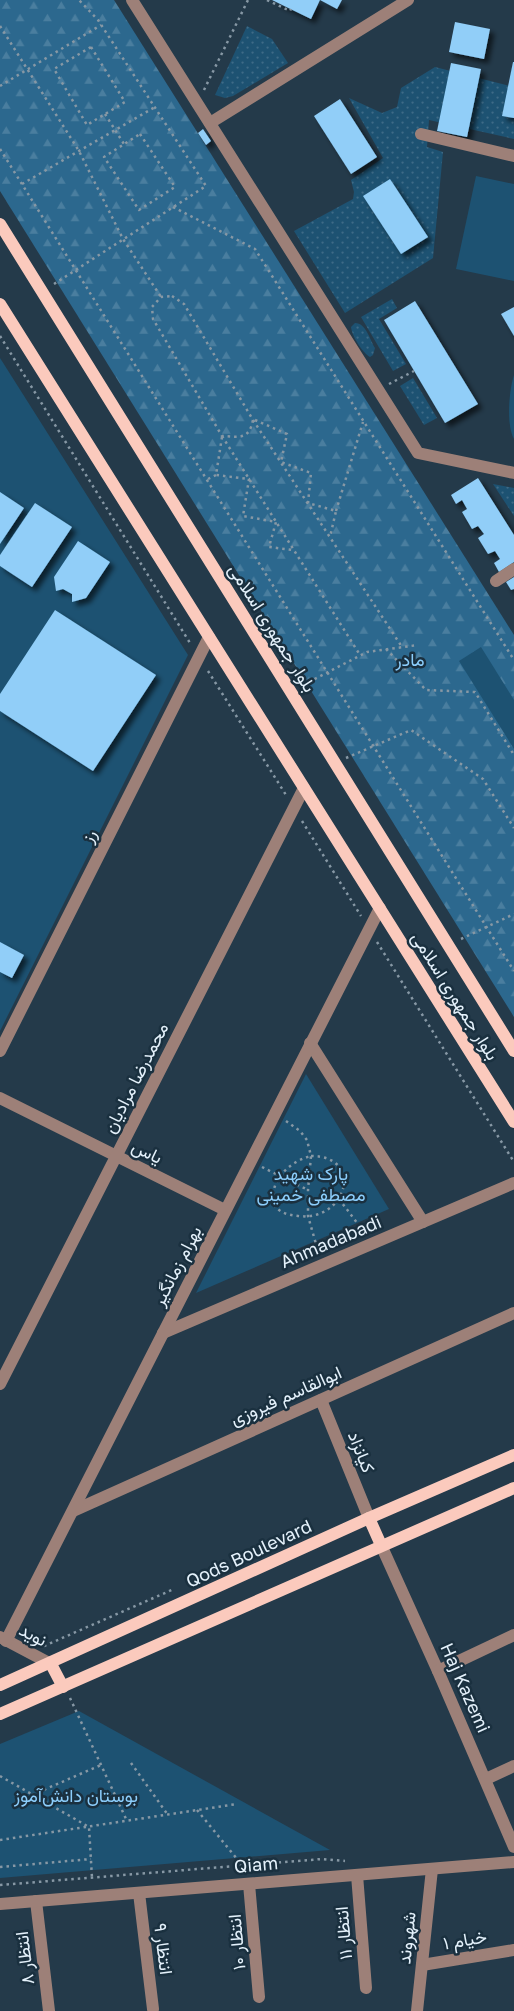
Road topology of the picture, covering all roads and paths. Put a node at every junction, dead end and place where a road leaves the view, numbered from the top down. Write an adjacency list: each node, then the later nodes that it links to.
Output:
1 (79, 0): 9 (path)
2 (132, 0): 8 (street)
3 (146, 0): 8 (street)
4 (248, 0): 13 (path)
5 (267, 0): 7 (path)
6 (408, 0): 16 (street)
7 (291, 9)
8 (140, 12): 16 (street)
9 (101, 25): 11 (path); 14 (path)
10 (0, 26): 11 (path)
11 (27, 70): 12 (path); 21 (path)
12 (0, 86)
13 (204, 92)
14 (155, 107): 17 (path); 24 (path)
15 (105, 114): 15 (path); 17 (path)
16 (210, 122): 33 (street)
17 (115, 130): 19 (path); 21 (path)
18 (421, 134): 22 (street)
19 (124, 144): 19 (path)
20 (0, 149): 23 (path)
21 (79, 151): 23 (path); 26 (path)
22 (514, 156)
23 (22, 184): 27 (path)
24 (173, 207): 26 (path); 35 (path)
25 (0, 224): 28 (main road, بلوار جمهوری اسلامی)
26 (123, 238): 27 (path); 29 (path)
27 (76, 270): 28 (path); 40 (path)
28 (42, 292): 57 (main road, بلوار جمهوری اسلامی)
29 (161, 297): 34 (path); 36 (path)
30 (0, 304): 49 (main road, بلوار جمهوری اسلامی)
31 (0, 336): 54 (path)
32 (414, 371): 33 (path)
33 (378, 390): 38 (street)
34 (253, 420): 36 (path); 37 (path); 37 (path)
35 (364, 421): 43 (path); 55 (path)
36 (222, 436): 39 (path); 41 (path)
37 (281, 462): 42 (path); 42 (path)
38 (514, 473)
39 (216, 475): 40 (path); 41 (path)
40 (208, 479): 56 (path)
41 (249, 480): 44 (path); 44 (path)
42 (308, 503): 43 (path); 45 (path)
43 (336, 512): 45 (path)
44 (276, 522): 46 (path); 46 (path)
45 (330, 538): 51 (path)
46 (294, 551): 53 (path)
47 (514, 569): 48 (street)
48 (496, 581)
49 (209, 637): 54 (street, رز); 61 (main road, بلوار جمهوری اسلامی)
50 (418, 645): 51 (path)
51 (402, 647): 52 (path)
52 (386, 649): 53 (path); 59 (path)
53 (360, 655): 56 (path)
54 (199, 656): 62 (path); 71 (street, رز)
55 (514, 660)
56 (328, 672): 57 (path); 58 (path)
57 (291, 692): 60 (main road, بلوار جمهوری اسلامی)
58 (374, 746): 60 (path); 63 (path); 66 (path)
59 (514, 755)
60 (335, 764): 68 (main road, بلوار جمهوری اسلامی)
61 (304, 788): 62 (street, محمدرضا مرادیان); 64 (main road, بلوار جمهوری اسلامی)
62 (294, 808): 67 (path); 76 (street, محمدرضا مرادیان)
63 (514, 828)
64 (380, 908): 67 (street, بهرام زمانگیر); 75 (main road, بلوار جمهوری اسلامی)
65 (514, 914): 66 (path)
66 (487, 927): 68 (path); 69 (path)
67 (369, 928): 70 (street, بهرام زمانگیر); 79 (path)
68 (448, 945): 72 (main road, بلوار جمهوری اسلامی)
69 (514, 971)
70 (310, 1043): 74 (street, بهرام زمانگیر); 86 (street)
71 (0, 1051)
72 (514, 1051)
73 (0, 1098): 76 (street, یاس)
74 (274, 1114): 77 (path); 78 (street, بهرام زمانگیر)
75 (514, 1122)
76 (116, 1156): 84 (street, یاس); 91 (street, محمدرضا مرادیان)
77 (311, 1156): 80 (path); 82 (path); 83 (path)
78 (250, 1160): 80 (path); 84 (street, بهرام زمانگیر)
79 (514, 1162)
80 (280, 1177): 82 (path); 85 (path)
81 (514, 1183): 86 (street, Ahmadabadi)
82 (308, 1190): 85 (path)
83 (339, 1199): 85 (path); 87 (path)
84 (225, 1210): 90 (street, بهرام زمانگیر)
85 (308, 1216): 88 (path)
86 (422, 1222): 87 (street, Ahmadabadi)
87 (373, 1243): 88 (street, Ahmadabadi)
88 (322, 1265): 90 (street, Ahmadabadi)
89 (514, 1313): 92 (street, ابوالقاسم فیروزی)
90 (162, 1333): 95 (street, بهرام زمانگیر)
91 (0, 1384)
92 (321, 1400): 95 (street, ابوالقاسم فیروزی); 96 (street, کیانزاد)
93 (514, 1455): 96 (main road, Qods Boulevard)
94 (514, 1488): 97 (main road)
95 (73, 1510): 99 (street, بهرام زمانگیر)
96 (369, 1518): 97 (main road); 100 (main road, Qods Boulevard)
97 (382, 1545): 101 (street, Haj Kazemi); 103 (main road)
98 (514, 1635): 101 (street)
99 (3, 1639): 100 (street, نوید)
100 (51, 1664): 102 (main road, Qods Boulevard); 103 (main road)
101 (438, 1671): 109 (street, Haj Kazemi)
102 (0, 1685)
103 (63, 1687): 104 (main road); 106 (path)
104 (0, 1714)
105 (131, 1763): 113 (path)
106 (101, 1765): 110 (path); 114 (path)
107 (514, 1766): 109 (street)
108 (0, 1776): 110 (path)
109 (486, 1779): 117 (street, Haj Kazemi)
110 (32, 1794): 115 (path)
111 (237, 1804): 112 (path)
112 (197, 1810): 113 (path); 121 (path)
113 (168, 1815): 114 (path)
114 (127, 1821): 115 (path)
115 (89, 1827): 116 (path); 118 (path)
116 (0, 1840)
117 (514, 1847)
118 (91, 1859): 122 (path); 125 (path)
119 (349, 1861): 121 (path)
120 (514, 1862): 123 (street, Qiam)
121 (242, 1866): 125 (path)
122 (0, 1867)
123 (432, 1869): 124 (street, Qiam); 132 (street, شهروند)
124 (357, 1875): 126 (street, Qiam); 133 (street, انتظار ۱۱)
125 (92, 1878): 127 (path)
126 (249, 1884): 128 (street, Qiam); 134 (street, انتظار ۱۰)
127 (0, 1886)
128 (139, 1893): 129 (street, Qiam); 135 (street, انتظار ۹)
129 (36, 1901): 130 (street, Qiam); 136 (street, انتظار ۸)
130 (0, 1904)
131 (514, 1950): 132 (street, خیام ۱)
132 (422, 1965): 137 (street, شهروند)
133 (366, 1988)
134 (259, 1997)
135 (154, 2009)
136 (49, 2011)
137 (416, 2011)

